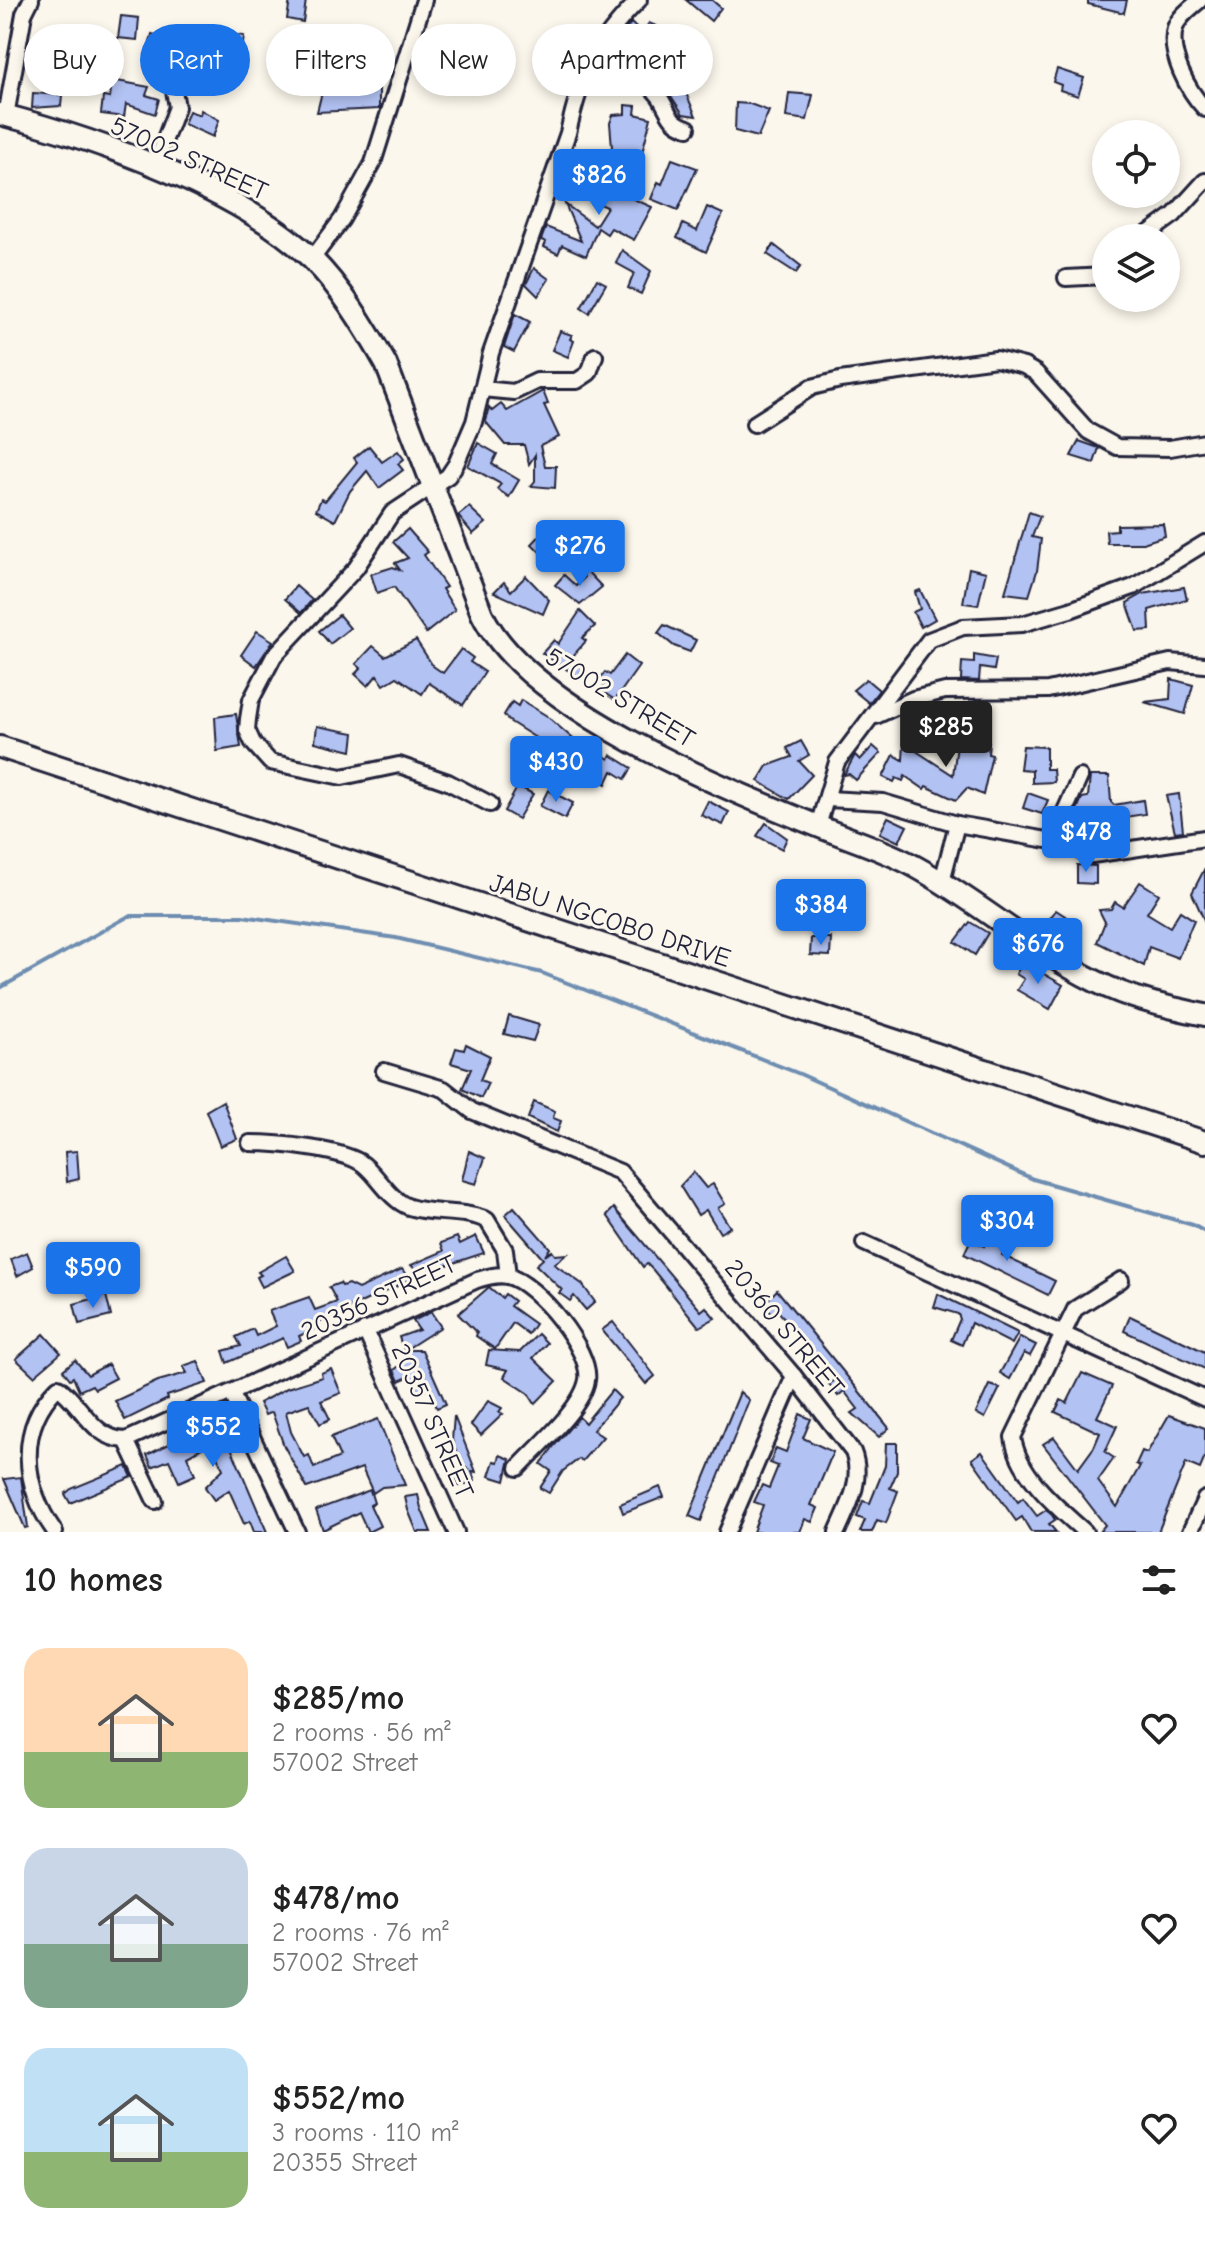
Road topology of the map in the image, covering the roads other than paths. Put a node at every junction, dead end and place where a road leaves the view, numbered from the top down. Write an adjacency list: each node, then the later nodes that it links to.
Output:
1 (31, 0): 10 (street)
2 (424, 0): 15 (street)
3 (639, 0): 5 (street)
4 (1200, 0): 9 (street)
5 (615, 24)
6 (175, 96): 12 (street)
7 (576, 96): 19 (street)
8 (659, 96): 11 (street)
9 (1205, 109)
10 (3, 115): 12 (street, 57002 STREET)
11 (688, 128)
12 (154, 168): 15 (street, 57002 STREET)
13 (1205, 181): 14 (street)
14 (1161, 224)
15 (312, 259): 22 (street, 57002 STREET)
16 (1092, 277): 17 (street)
17 (1066, 278)
18 (595, 356): 19 (street)
19 (482, 389): 22 (street)
20 (754, 424): 21 (street)
21 (1205, 442)
22 (432, 487): 29 (street); 31 (street, 57002 STREET)
23 (1205, 543): 25 (street)
24 (1205, 665): 25 (street)
25 (872, 717): 28 (street)
26 (0, 747): 37 (street, JABU NGCOBO DRIVE)
27 (1080, 777): 33 (street)
28 (828, 799): 30 (street); 31 (street)
29 (490, 804)
30 (957, 824): 33 (street); 34 (street)
31 (818, 826): 34 (street, 57002 STREET)
32 (1205, 838): 33 (street)
33 (1058, 842)
34 (942, 881): 35 (street, 57002 STREET)
35 (1205, 1015)
36 (384, 1071): 44 (street, 20360 STREET)
37 (1205, 1142)
38 (250, 1143): 40 (street)
39 (864, 1243): 43 (street)
40 (508, 1276): 42 (street, 20356 STREET); 48 (street)
41 (1121, 1280): 43 (street)
42 (365, 1330): 45 (street, 20356 STREET); 53 (street, 20357 STREET)
43 (1062, 1334): 46 (street); 56 (street)
44 (794, 1376): 54 (street); 55 (street, 20360 STREET)
45 (232, 1394): 47 (street, 20356 STREET); 52 (street)
46 (1205, 1399)
47 (126, 1440): 50 (street); 51 (street)
48 (518, 1468)
49 (1205, 1499): 57 (street)
50 (155, 1501)
51 (55, 1532)
52 (297, 1532)
53 (456, 1532)
54 (727, 1532)
55 (837, 1532)
56 (1085, 1532)
57 (1190, 1532)

